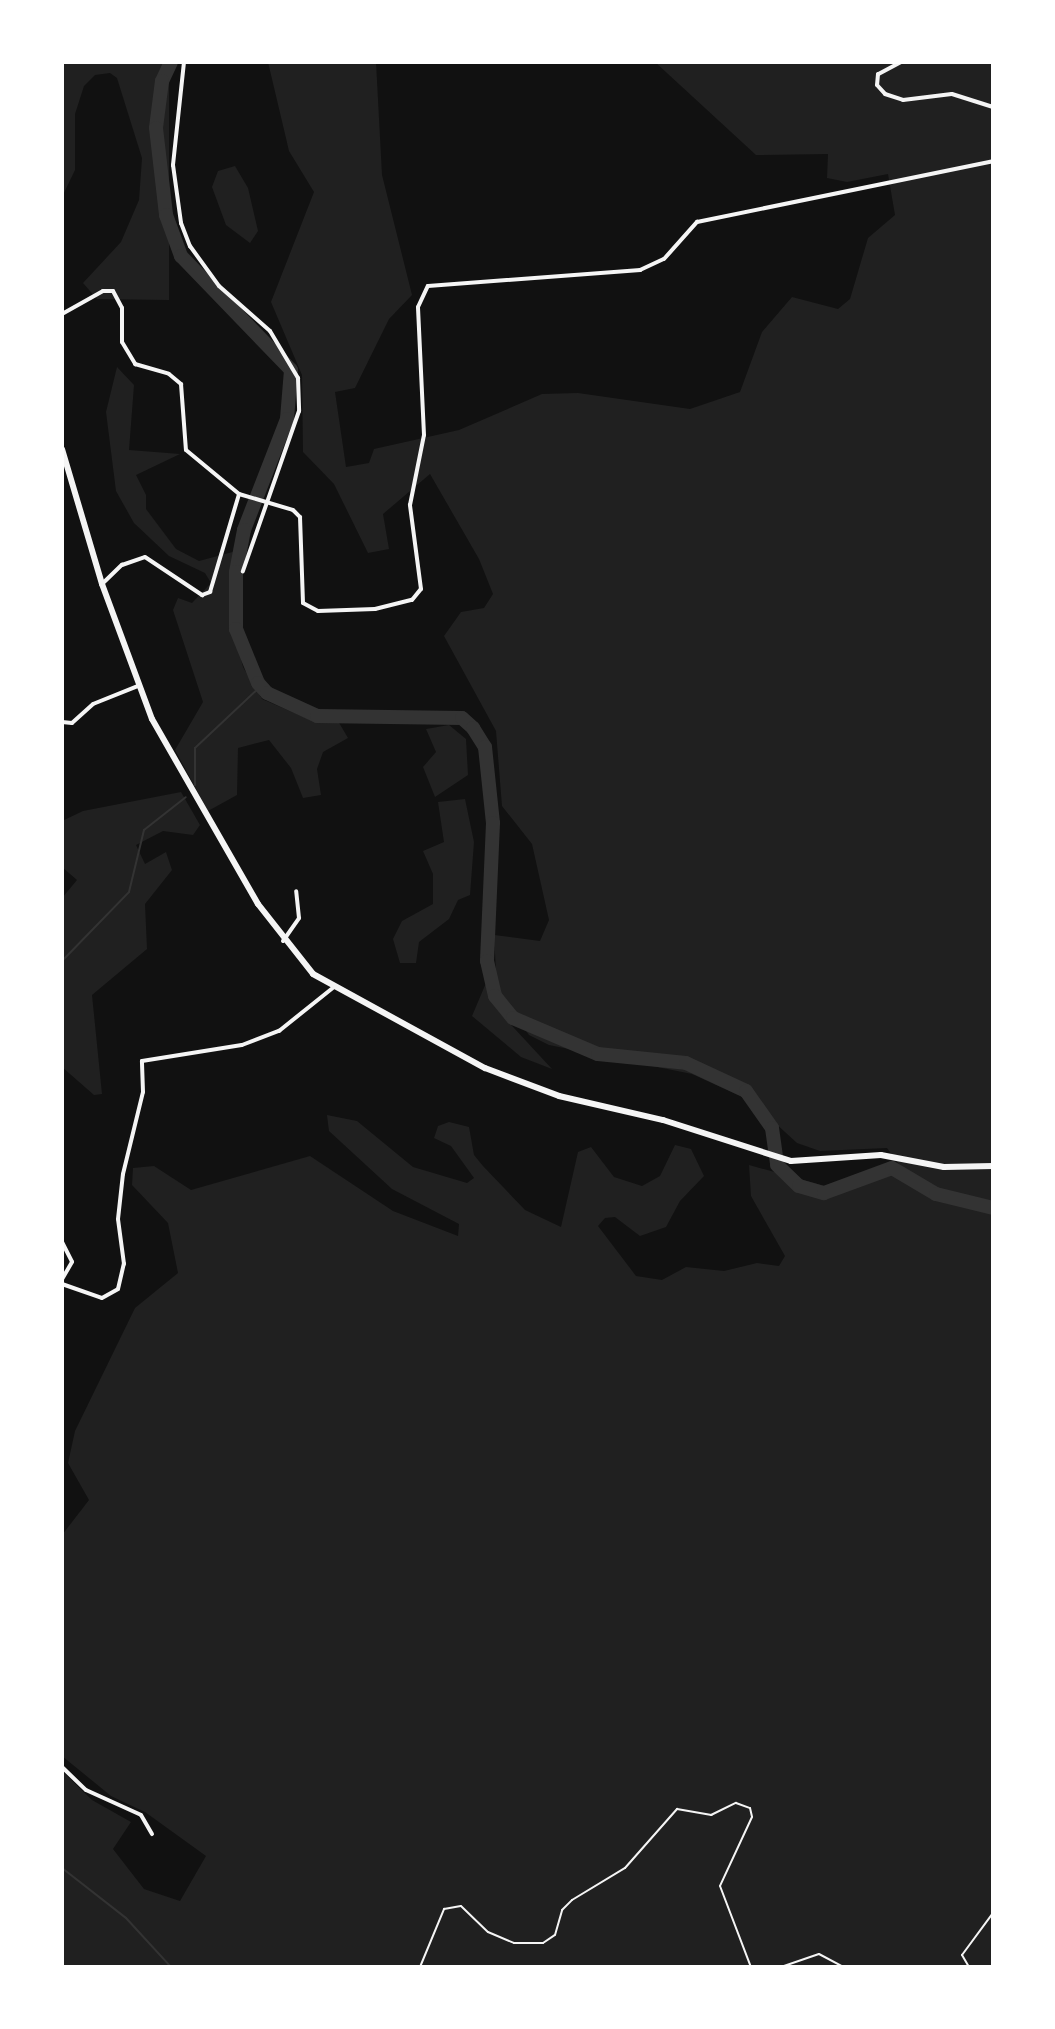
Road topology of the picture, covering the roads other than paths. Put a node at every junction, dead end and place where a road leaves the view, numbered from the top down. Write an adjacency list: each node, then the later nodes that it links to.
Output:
1 (184, 62): 8 (street)
2 (901, 62): 3 (street)
3 (993, 107)
4 (993, 161): 8 (street)
5 (62, 314): 7 (street)
6 (62, 449): 10 (main road)
7 (242, 495): 8 (street); 10 (street)
8 (264, 501): 9 (street)
9 (243, 571)
10 (102, 584): 11 (main road)
11 (138, 686): 12 (street); 14 (main road)
12 (62, 722)
13 (296, 891): 14 (street)
14 (283, 941): 15 (main road)
15 (334, 987): 16 (main road); 18 (street)
16 (993, 1166)
17 (62, 1242): 18 (street)
18 (62, 1282)
19 (62, 1767): 20 (street)
20 (152, 1834)

